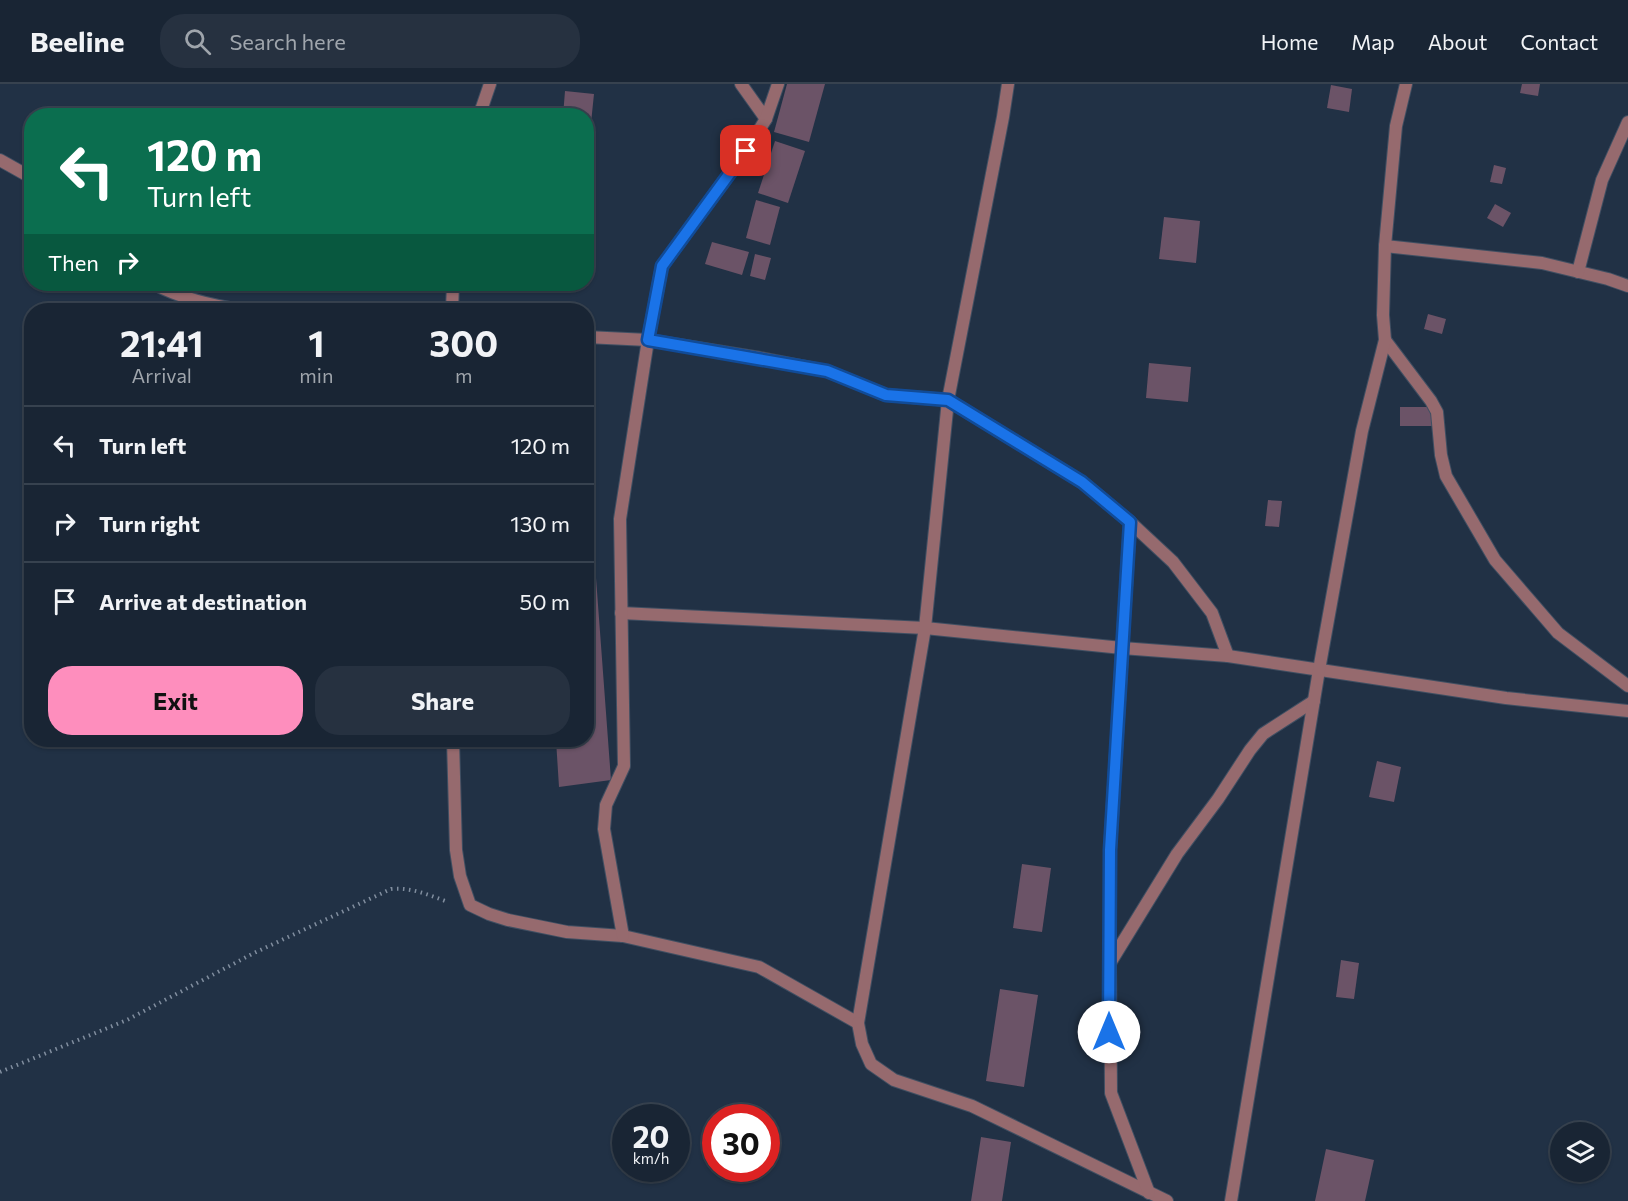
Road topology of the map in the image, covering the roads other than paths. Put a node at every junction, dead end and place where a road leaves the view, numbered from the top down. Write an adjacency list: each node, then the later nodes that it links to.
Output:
1 (490, 84): 6 (street)
2 (741, 84): 7 (street)
3 (778, 84): 7 (street)
4 (1008, 84): 19 (street)
5 (1406, 84): 11 (street)
6 (482, 108)
7 (766, 119): 17 (street)
8 (1628, 122): 12 (street)
9 (0, 160): 10 (street)
10 (24, 174)
11 (1385, 246): 12 (street); 18 (street)
12 (1578, 272): 13 (street)
13 (1628, 286)
14 (169, 291): 15 (street)
15 (205, 303)
16 (594, 337): 17 (street)
17 (648, 340): 19 (street); 21 (street)
18 (1384, 340): 25 (street); 26 (street)
19 (948, 400): 20 (street); 22 (street)
20 (1130, 522): 23 (street); 24 (street)
21 (621, 613): 22 (street); 30 (street)
22 (925, 628): 23 (street); 32 (street)
23 (1122, 648): 24 (street); 31 (street)
24 (1228, 656): 25 (street)
25 (1319, 670): 27 (street); 28 (street)
26 (1628, 686)
27 (1314, 701): 31 (street); 35 (street)
28 (1628, 711)
29 (453, 747): 30 (street)
30 (623, 936): 32 (street)
31 (1110, 963): 33 (street)
32 (858, 1023): 33 (street)
33 (1149, 1192): 34 (street)
34 (1167, 1201)
35 (1231, 1201)

